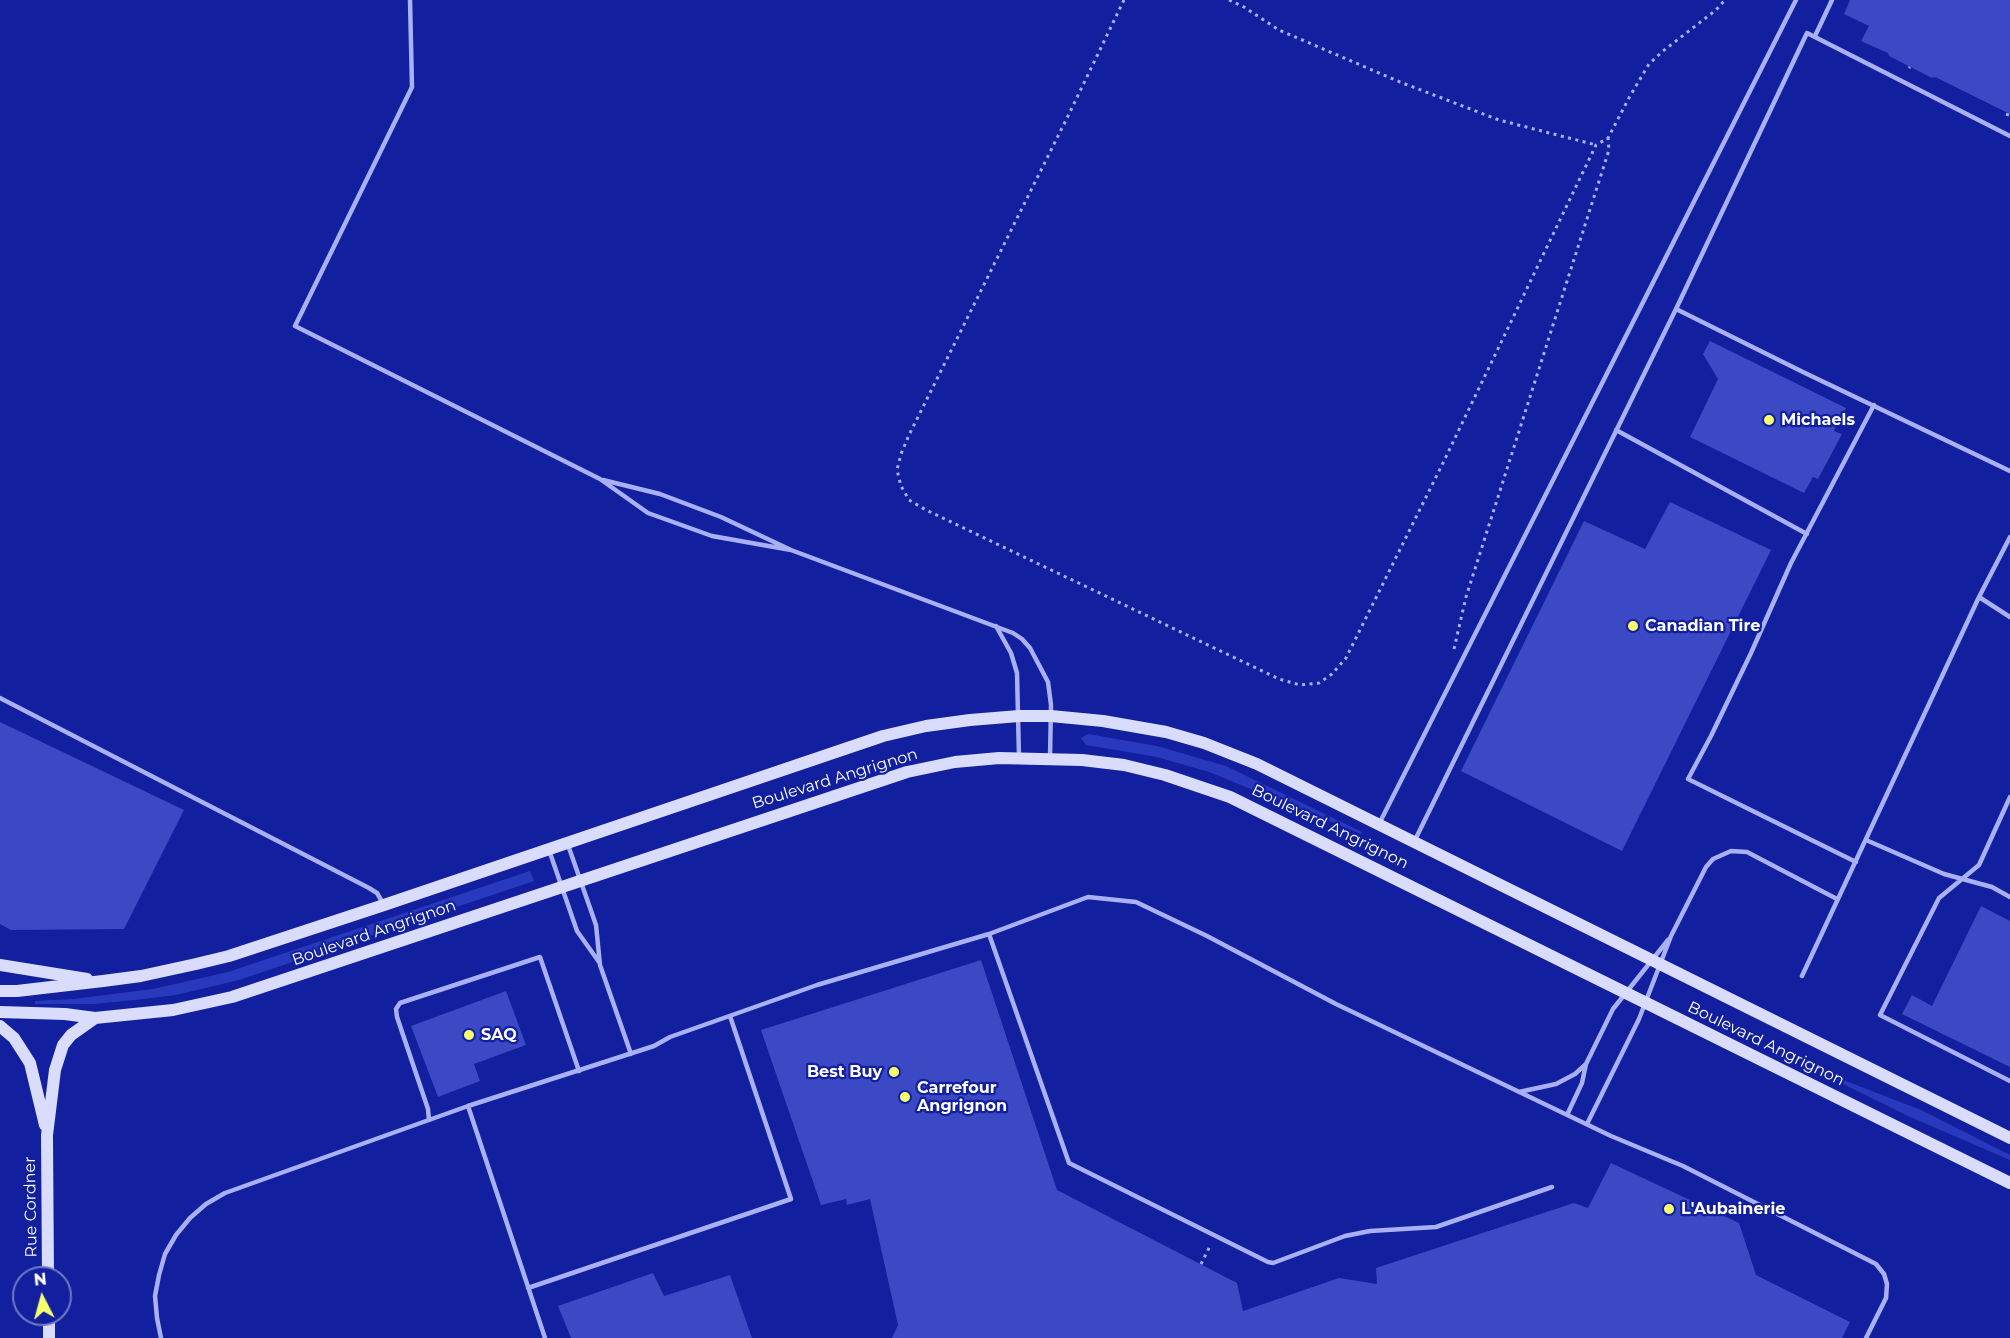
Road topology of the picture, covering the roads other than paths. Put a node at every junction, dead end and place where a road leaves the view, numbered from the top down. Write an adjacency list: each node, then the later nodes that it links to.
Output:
1 (410, 0): 10 (lane)
2 (1796, 0): 23 (lane)
3 (1832, 0): 4 (lane)
4 (1815, 36): 5 (lane); 6 (lane)
5 (2010, 136)
6 (1676, 309): 7 (lane); 8 (lane)
7 (1874, 405): 9 (lane); 11 (lane)
8 (1616, 430): 11 (lane); 25 (lane)
9 (2010, 471)
10 (600, 479): 13 (lane); 13 (lane)
11 (1807, 534): 28 (lane)
12 (2010, 537): 14 (lane)
13 (791, 550): 16 (lane)
14 (1979, 597): 15 (lane); 24 (lane)
15 (2010, 617)
16 (996, 626): 18 (lane); 19 (lane)
17 (0, 698): 34 (lane)
18 (1018, 716): 19 (main road, Boulevard Angrignon); 20 (lane); 26 (main road, Boulevard Angrignon)
19 (1051, 716): 21 (lane); 23 (main road, Boulevard Angrignon)
20 (1019, 758): 21 (main road, Boulevard Angrignon); 30 (main road, Boulevard Angrignon)
21 (1050, 758): 43 (main road, Boulevard Angrignon)
22 (2010, 797): 29 (lane)
23 (1379, 824): 25 (main road, Boulevard Angrignon)
24 (1866, 840): 28 (lane); 29 (lane)
25 (1414, 841): 37 (main road, Boulevard Angrignon)
26 (567, 842): 27 (main road, Boulevard Angrignon); 30 (lane)
27 (549, 849): 31 (lane); 34 (main road, Boulevard Angrignon)
28 (1856, 862): 33 (lane)
29 (1964, 879): 32 (lane); 52 (lane)
30 (580, 880): 31 (main road, Boulevard Angrignon); 38 (lane)
31 (561, 887): 38 (lane); 47 (main road, Boulevard Angrignon)
32 (2010, 897)
33 (1837, 899): 36 (lane); 40 (lane)
34 (384, 905): 41 (main road, Boulevard Angrignon)
35 (989, 934): 46 (lane); 53 (lane); 61 (lane)
36 (1671, 936): 37 (lane); 37 (lane)
37 (1656, 962): 43 (lane); 44 (lane); 59 (main road, Boulevard Angrignon)
38 (600, 964): 49 (lane)
39 (0, 965): 41 (main road)
40 (1802, 976)
41 (103, 981): 42 (main road, Boulevard Angrignon)
42 (0, 991)
43 (1626, 992): 44 (main road, Boulevard Angrignon); 50 (lane)
44 (1646, 1002): 57 (lane); 60 (main road, Boulevard Angrignon)
45 (0, 1012): 47 (main road, Boulevard Angrignon)
46 (730, 1016): 49 (lane); 63 (lane)
47 (95, 1018): 58 (main road)
48 (0, 1026): 58 (main road)
49 (631, 1054): 51 (lane)
50 (1586, 1064): 53 (lane); 55 (lane)
51 (579, 1071): 54 (lane); 56 (lane)
52 (2010, 1081)
53 (1519, 1092): 55 (lane)
54 (468, 1106): 56 (lane); 63 (lane)
55 (1567, 1115): 57 (lane)
56 (429, 1120): 64 (lane)
57 (1587, 1124): 66 (lane)
58 (47, 1136): 62 (main road, Rue Cordner)
59 (2010, 1138)
60 (2010, 1183)
61 (1552, 1187)
62 (48, 1266)
63 (528, 1288): 65 (lane)
64 (161, 1338)
65 (545, 1338)
66 (1866, 1338)

